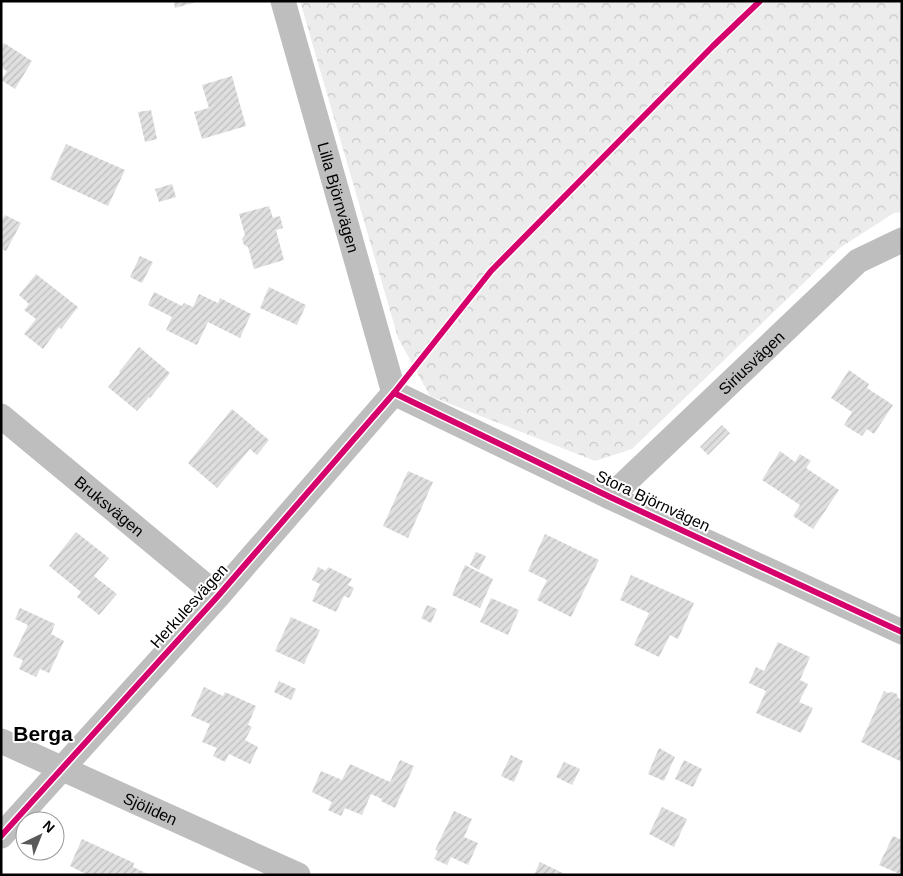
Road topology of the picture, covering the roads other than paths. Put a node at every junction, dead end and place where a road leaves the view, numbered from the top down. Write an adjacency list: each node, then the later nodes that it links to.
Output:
1 (283, 1): 3 (street, Lilla Björnvägen)
2 (902, 240): 5 (street, Siriusvägen)
3 (394, 393): 5 (street, Stora Björnvägen); 6 (street, Herkulesvägen)
4 (1, 416): 6 (street, Bruksvägen)
5 (610, 497): 7 (street, Stora Björnvägen)
6 (218, 596): 9 (street, Herkulesvägen)
7 (902, 632)
8 (1, 741): 9 (street, Sjöliden)
9 (61, 768): 10 (street, Herkulesvägen); 11 (street, Sjöliden)
10 (1, 836)
11 (298, 875)

